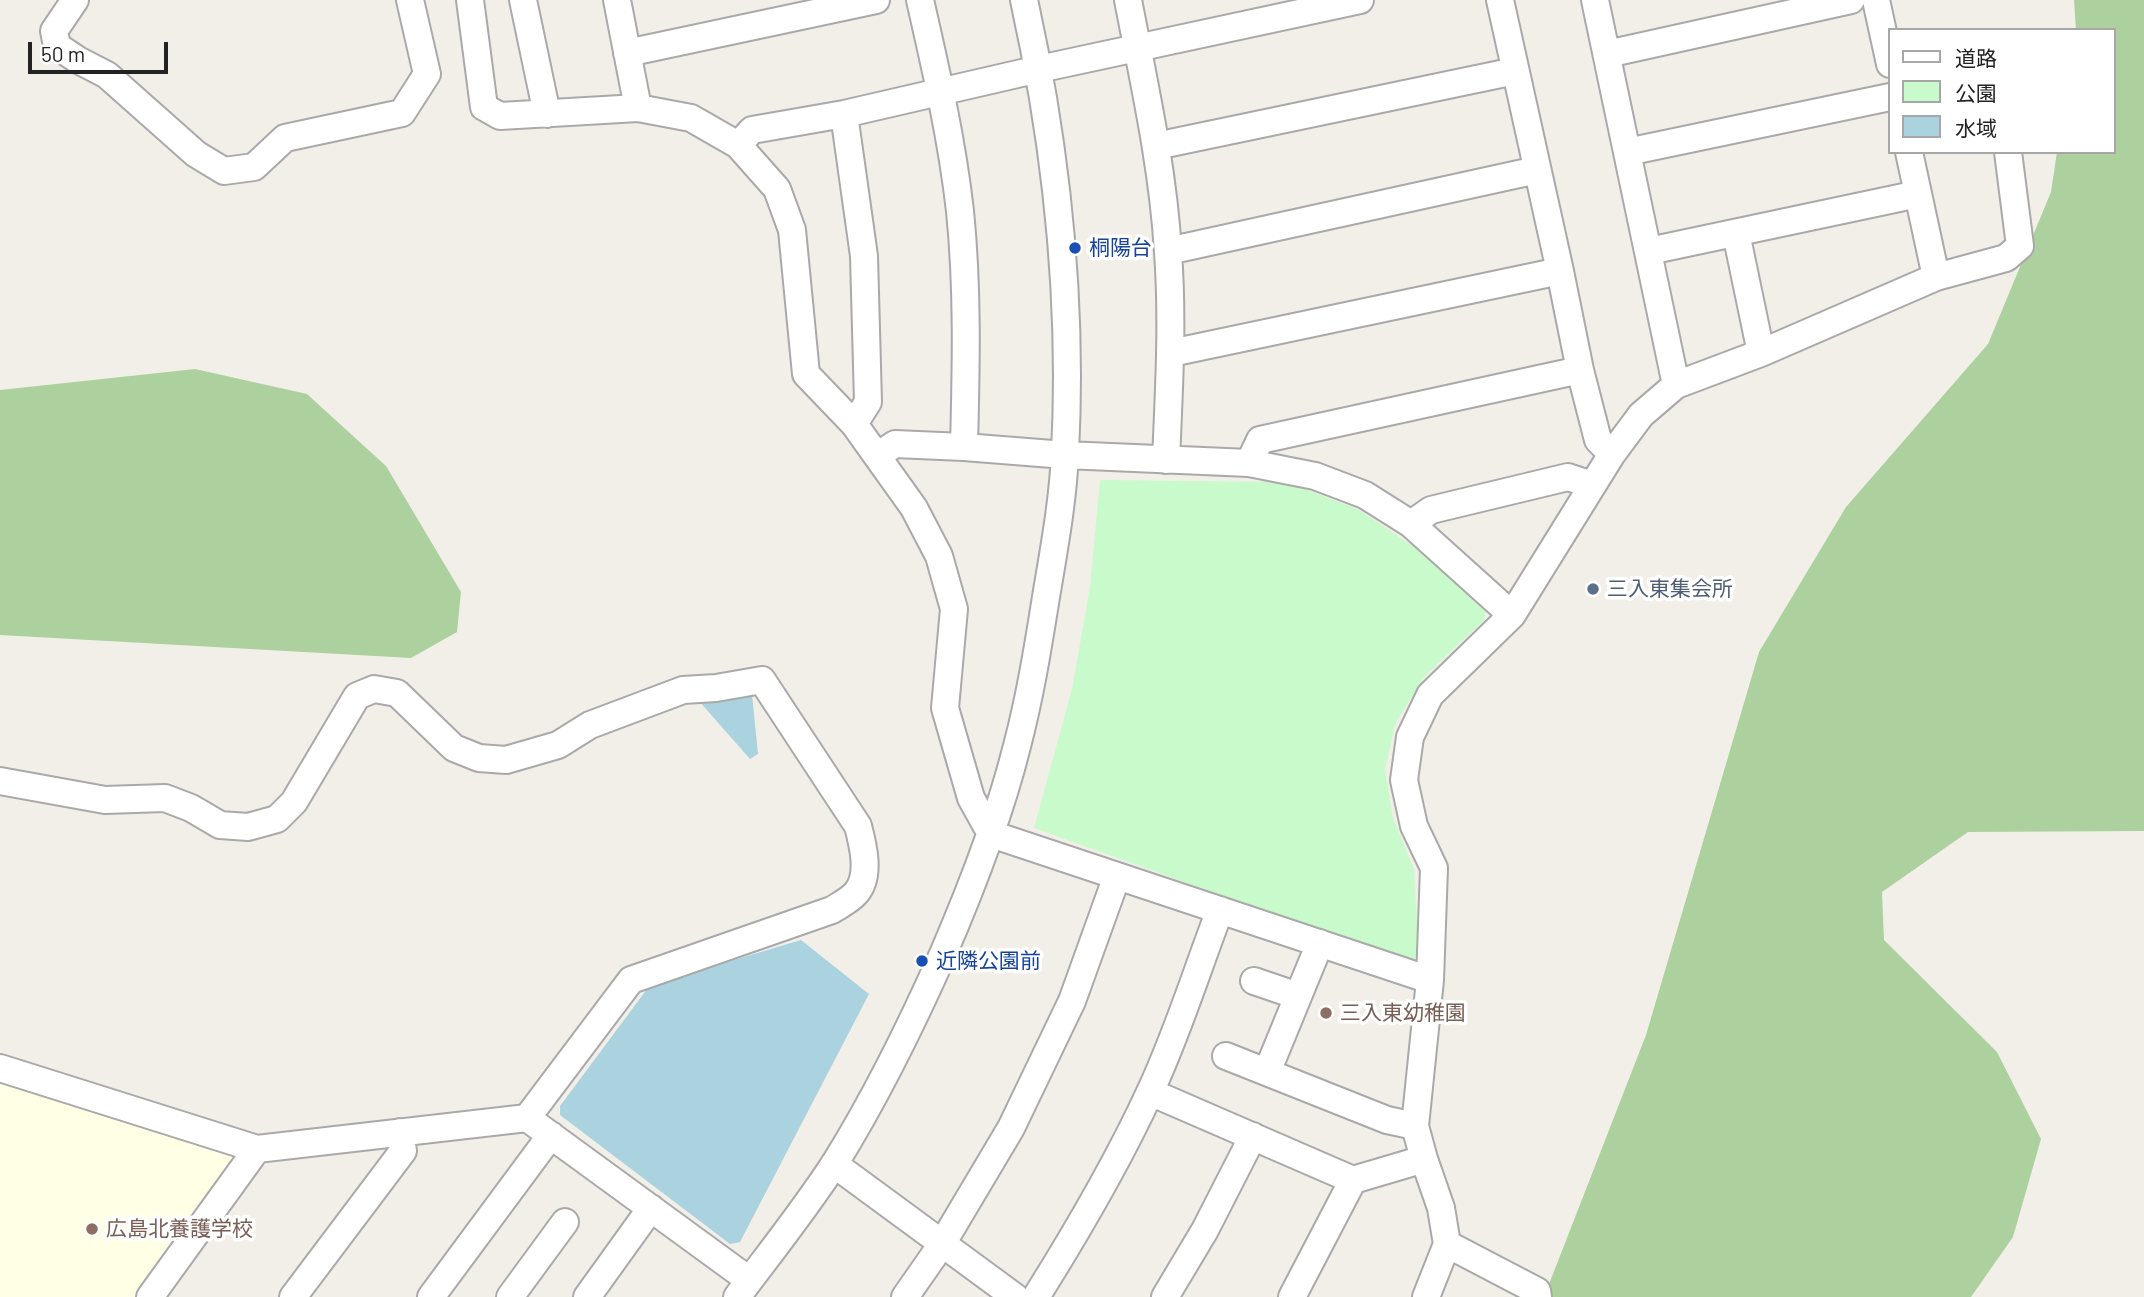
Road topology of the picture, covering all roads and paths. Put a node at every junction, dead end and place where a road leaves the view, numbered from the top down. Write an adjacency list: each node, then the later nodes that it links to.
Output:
1 (75, 0): 2 (street)
2 (410, 0)
3 (470, 0): 24 (street)
4 (523, 0): 24 (street)
5 (617, 0): 16 (street)
6 (876, 0): 16 (street)
7 (920, 0): 21 (street)
8 (1024, 0): 19 (street)
9 (1128, 0): 15 (street)
10 (1360, 0): 15 (street)
11 (1500, 0): 20 (street)
12 (1595, 0): 17 (street)
13 (1851, 0): 17 (street)
14 (1876, 0): 18 (street)
15 (1137, 48): 19 (street); 27 (street)
16 (627, 53): 23 (street)
17 (1607, 54): 28 (street)
18 (1888, 55)
19 (1039, 69): 21 (street); 45 (street)
20 (1515, 71): 27 (street); 31 (street)
21 (941, 93): 25 (street); 43 (street)
22 (1888, 97): 28 (street)
23 (638, 108): 24 (street); 26 (street)
24 (547, 114)
25 (844, 114): 26 (street); 42 (street)
26 (738, 145): 42 (street)
27 (1156, 146): 34 (street)
28 (1627, 152): 35 (street)
29 (1909, 154): 32 (street)
30 (2008, 154): 37 (street)
31 (1537, 170): 34 (street); 36 (street)
32 (1918, 194): 33 (street); 37 (street)
33 (1737, 233): 35 (street); 39 (street)
34 (1168, 251): 38 (street)
35 (1649, 251): 41 (street)
36 (1560, 271): 38 (street); 40 (street)
37 (1936, 277): 39 (street)
38 (1171, 353): 47 (street)
39 (1761, 353): 41 (street)
40 (1580, 370): 44 (street); 48 (street)
41 (1676, 385): 44 (street)
42 (855, 424): 46 (street)
43 (964, 447): 45 (street); 46 (street)
44 (1612, 454): 49 (street)
45 (1065, 455): 47 (street); 53 (street)
46 (877, 456): 53 (street)
47 (1166, 460): 48 (street)
48 (1249, 463): 50 (street)
49 (1592, 485): 50 (street); 51 (street)
50 (1411, 524): 51 (street)
51 (1511, 615): 57 (street)
52 (0, 781): 64 (street)
53 (991, 834): 54 (street); 71 (street)
54 (1117, 876): 55 (street); 75 (street)
55 (1220, 910): 56 (street); 63 (street)
56 (1320, 943): 57 (street); 59 (street)
57 (1430, 980): 65 (street)
58 (1254, 981): 59 (street)
59 (1298, 996): 62 (street)
60 (1226, 1056): 62 (street)
61 (0, 1068): 69 (street)
62 (1267, 1072): 65 (street)
63 (1150, 1092): 68 (street); 85 (street)
64 (527, 1118): 66 (street); 67 (street)
65 (1415, 1126): 70 (street)
66 (400, 1132): 69 (street); 80 (street)
67 (551, 1135): 73 (street); 81 (street)
68 (1253, 1136): 72 (street); 86 (street)
69 (257, 1149): 79 (street)
70 (1424, 1159): 72 (street); 76 (street)
71 (834, 1164): 75 (street); 77 (street)
72 (1353, 1180): 87 (street)
73 (651, 1208): 77 (street); 82 (street)
74 (565, 1222): 78 (street)
75 (942, 1244): 83 (street); 84 (street)
76 (1447, 1244): 88 (street); 89 (street)
77 (743, 1289)
78 (518, 1294)
79 (150, 1297)
80 (293, 1297)
81 (431, 1297)
82 (587, 1297)
83 (905, 1297)
84 (1015, 1297)
85 (1036, 1297)
86 (1165, 1297)
87 (1292, 1297)
88 (1426, 1297)
89 (1538, 1297)

